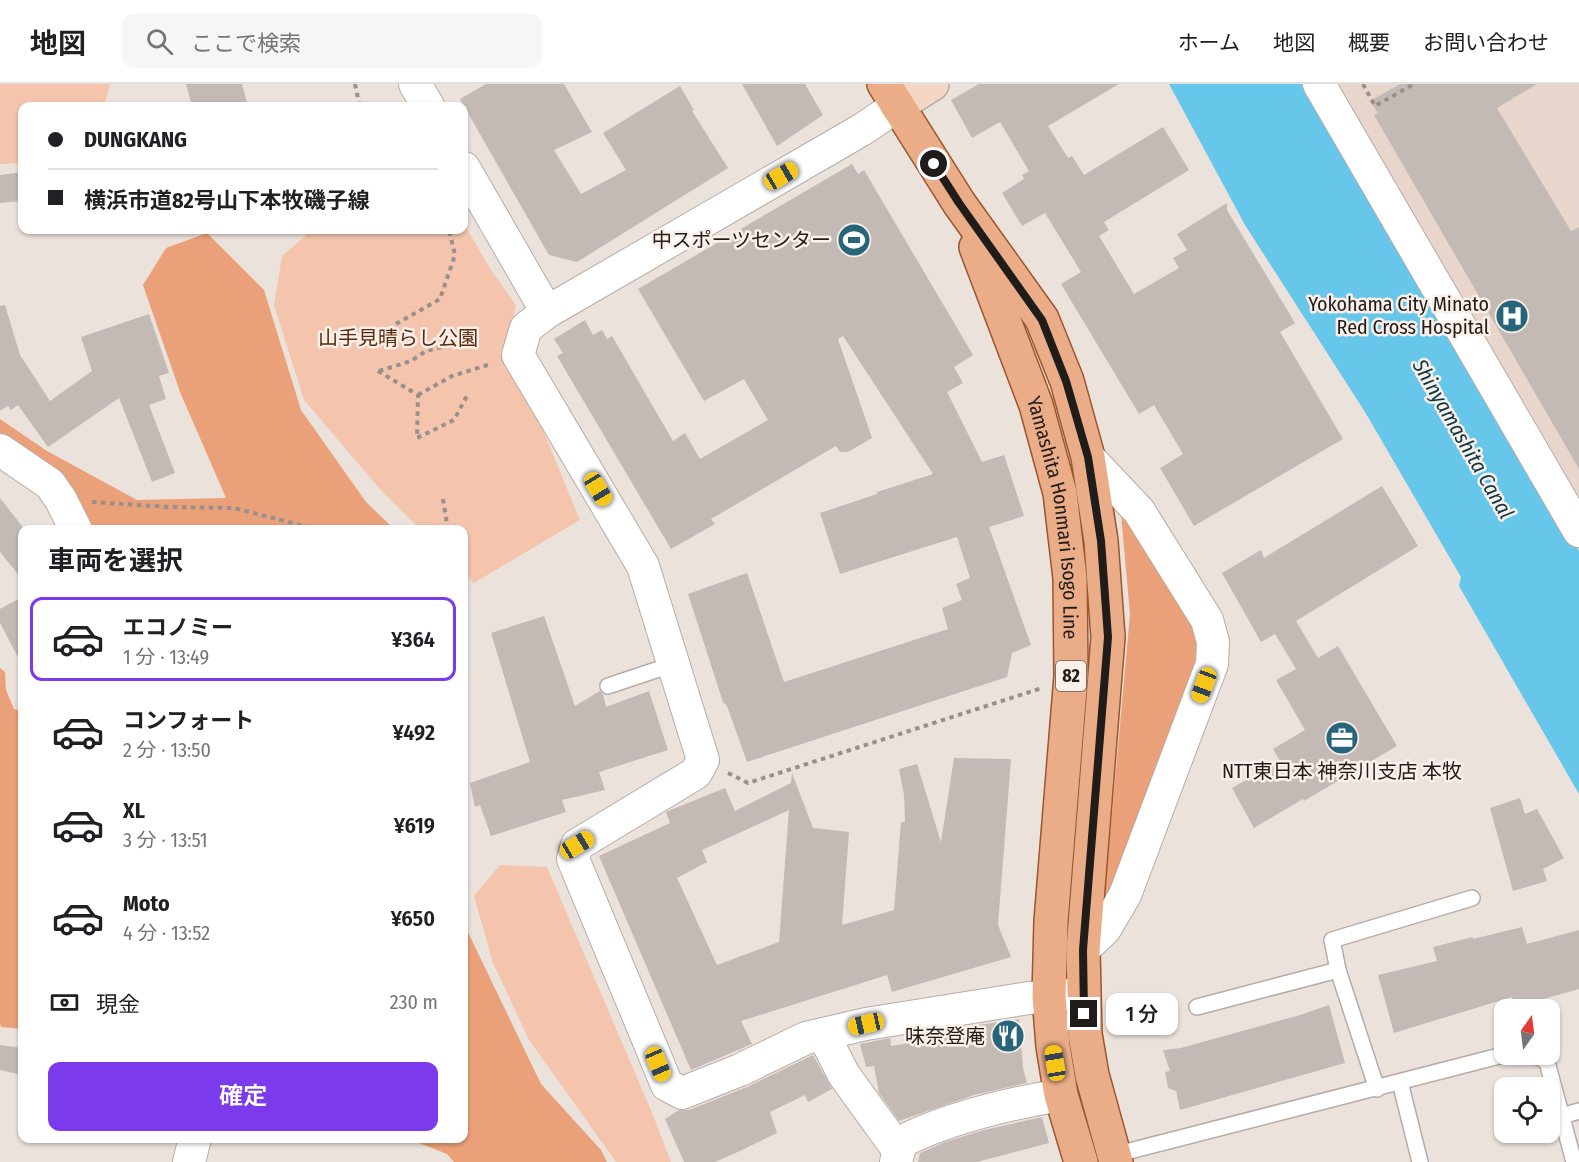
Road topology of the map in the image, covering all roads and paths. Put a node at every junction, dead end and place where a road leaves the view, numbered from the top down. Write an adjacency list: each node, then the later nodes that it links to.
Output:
1 (355, 84): 8 (path)
2 (415, 84): 9 (street)
3 (932, 84): 7 (street)
4 (1319, 84): 26 (street)
5 (1363, 84): 6 (path)
6 (1414, 84)
7 (891, 95): 11 (main road, Yamashita Honmari Isogo Line / 82); 13 (street)
8 (359, 102)
9 (426, 102)
10 (468, 175): 13 (street)
11 (959, 203): 20 (main road, 82); 35 (main road, Yamashita Honmari Isogo Line / 82)
12 (450, 234): 14 (path)
13 (548, 312): 16 (street)
14 (396, 324)
15 (446, 346): 18 (path)
16 (518, 355): 18 (path); 27 (street)
17 (468, 394): 18 (path)
18 (418, 395)
19 (0, 450): 22 (street)
20 (1088, 457): 32 (main road, 82); 32 (street)
21 (443, 499): 25 (path)
22 (61, 500): 23 (street); 24 (path)
23 (74, 525)
24 (301, 525)
25 (447, 525)
26 (1579, 531)
27 (674, 664): 28 (lane); 30 (street)
28 (608, 686)
29 (1049, 686): 30 (path)
30 (703, 760): 37 (street)
31 (1472, 898): 33 (lane)
32 (1083, 950): 34 (main road, 82)
33 (1338, 970): 36 (lane); 41 (lane)
34 (1083, 994): 35 (street); 47 (main road, 82)
35 (1049, 996): 37 (street); 42 (main road, Yamashita Honmari Isogo Line / 82)
36 (1197, 1007)
37 (823, 1034): 46 (street)
38 (1494, 1057): 40 (lane)
39 (1548, 1065): 44 (lane)
40 (1400, 1082): 41 (lane); 50 (lane)
41 (1377, 1089): 47 (lane)
42 (1061, 1095): 46 (street); 49 (main road, Yamashita Honmari Isogo Line / 82)
43 (1579, 1111): 44 (lane)
44 (1562, 1116): 51 (lane)
45 (194, 1143): 48 (street)
46 (898, 1156)
47 (1115, 1158)
48 (189, 1162)
49 (1081, 1162)
50 (1420, 1162)
51 (1574, 1162)

